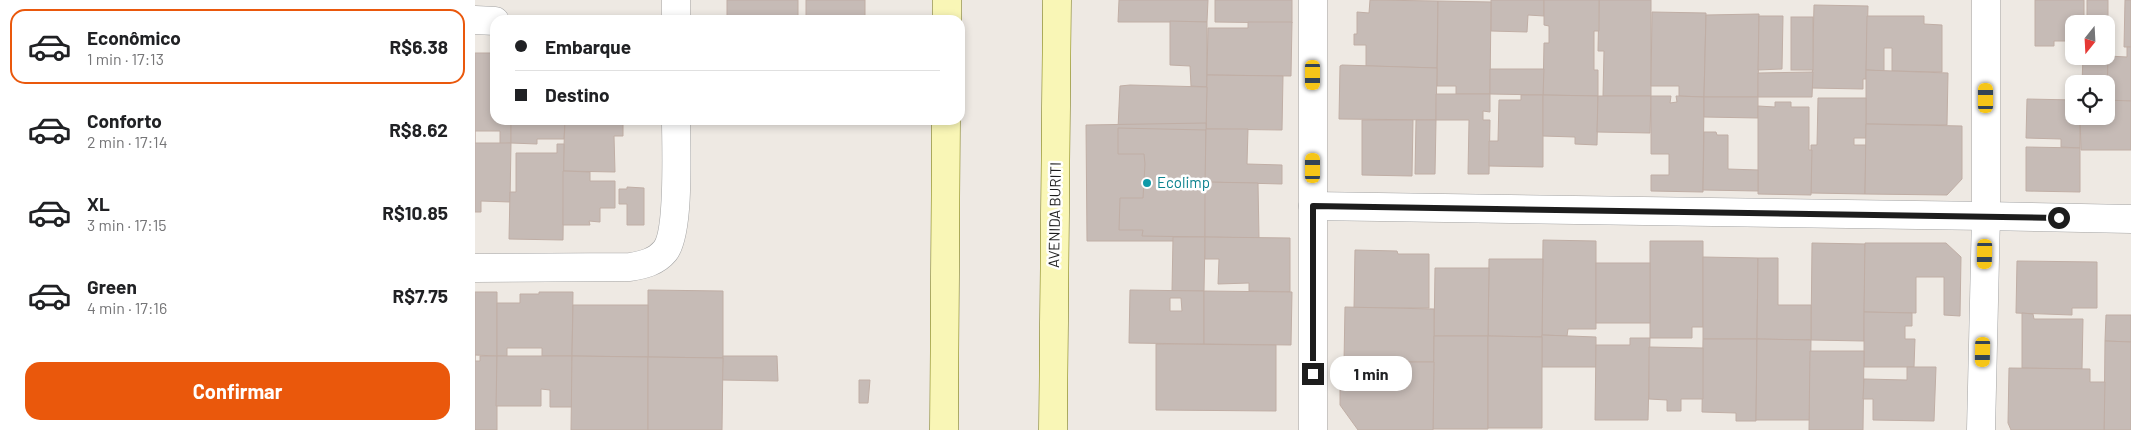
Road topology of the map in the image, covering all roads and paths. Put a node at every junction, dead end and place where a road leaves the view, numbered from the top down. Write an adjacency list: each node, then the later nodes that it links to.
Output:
1 (676, 0): 6 (street)
2 (947, 0): 7 (main road)
3 (1057, 0): 17 (main road, AVENIDA BURITI)
4 (1313, 0): 12 (street)
5 (1986, 0): 13 (street)
6 (676, 15)
7 (947, 15)
8 (475, 20): 9 (street)
9 (490, 21)
10 (676, 125): 15 (street)
11 (946, 125): 16 (main road)
12 (1313, 206): 13 (street); 18 (street)
13 (1986, 216): 14 (street); 19 (street)
14 (2131, 220)
15 (475, 268)
16 (944, 430)
17 (1053, 430)
18 (1313, 430)
19 (1981, 430)

